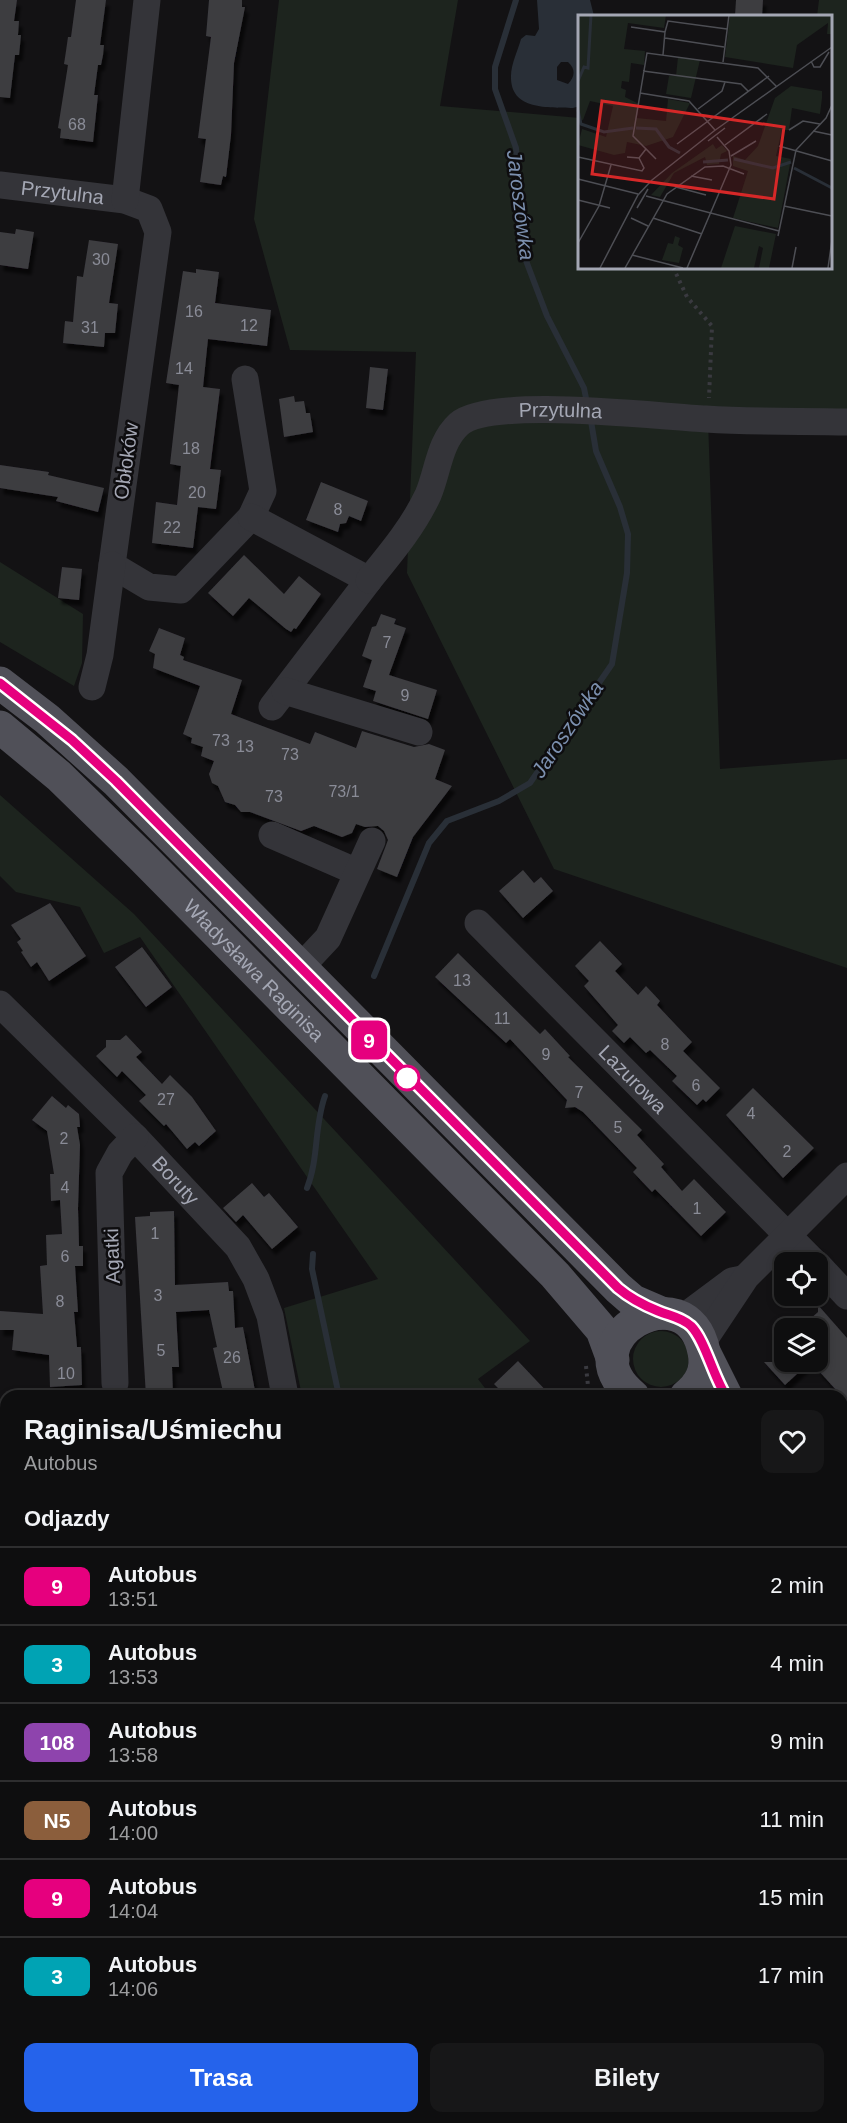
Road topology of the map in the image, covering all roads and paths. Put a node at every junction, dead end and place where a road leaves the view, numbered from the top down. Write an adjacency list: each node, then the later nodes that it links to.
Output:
1 (147, 0): 3 (street)
2 (0, 185): 3 (street, Przytulna)
3 (125, 200): 9 (street, Obłoków)
4 (673, 268): 6 (path)
5 (245, 379): 8 (street)
6 (708, 420): 7 (street, Przytulna); 10 (street, Przytulna)
7 (847, 422)
8 (251, 518): 9 (street); 10 (street)
9 (112, 565): 12 (street, Obłoków)
10 (369, 580): 14 (street)
11 (0, 683): 19 (main road, Władysława Raginisa)
12 (92, 687)
13 (0, 727): 29 (main road, Władysława Raginisa)
14 (419, 732)
15 (272, 835): 17 (street)
16 (372, 841): 17 (street)
17 (357, 872): 19 (street)
18 (478, 923): 23 (street, Lazurowa)
19 (299, 969): 27 (main road, Władysława Raginisa)
20 (0, 1004): 21 (street, Boruty)
21 (135, 1137): 28 (street, Agatki); 30 (street, Boruty)
22 (847, 1176): 23 (street)
23 (788, 1235): 24 (street, Lazurowa); 27 (street)
24 (804, 1252)
25 (828, 1276): 26 (street, Lazurowa)
26 (847, 1296)
27 (687, 1332): 29 (main road); 31 (main road); 32 (main road)
28 (115, 1383)
29 (618, 1383)
30 (284, 1390)
31 (691, 1390)
32 (722, 1390)

